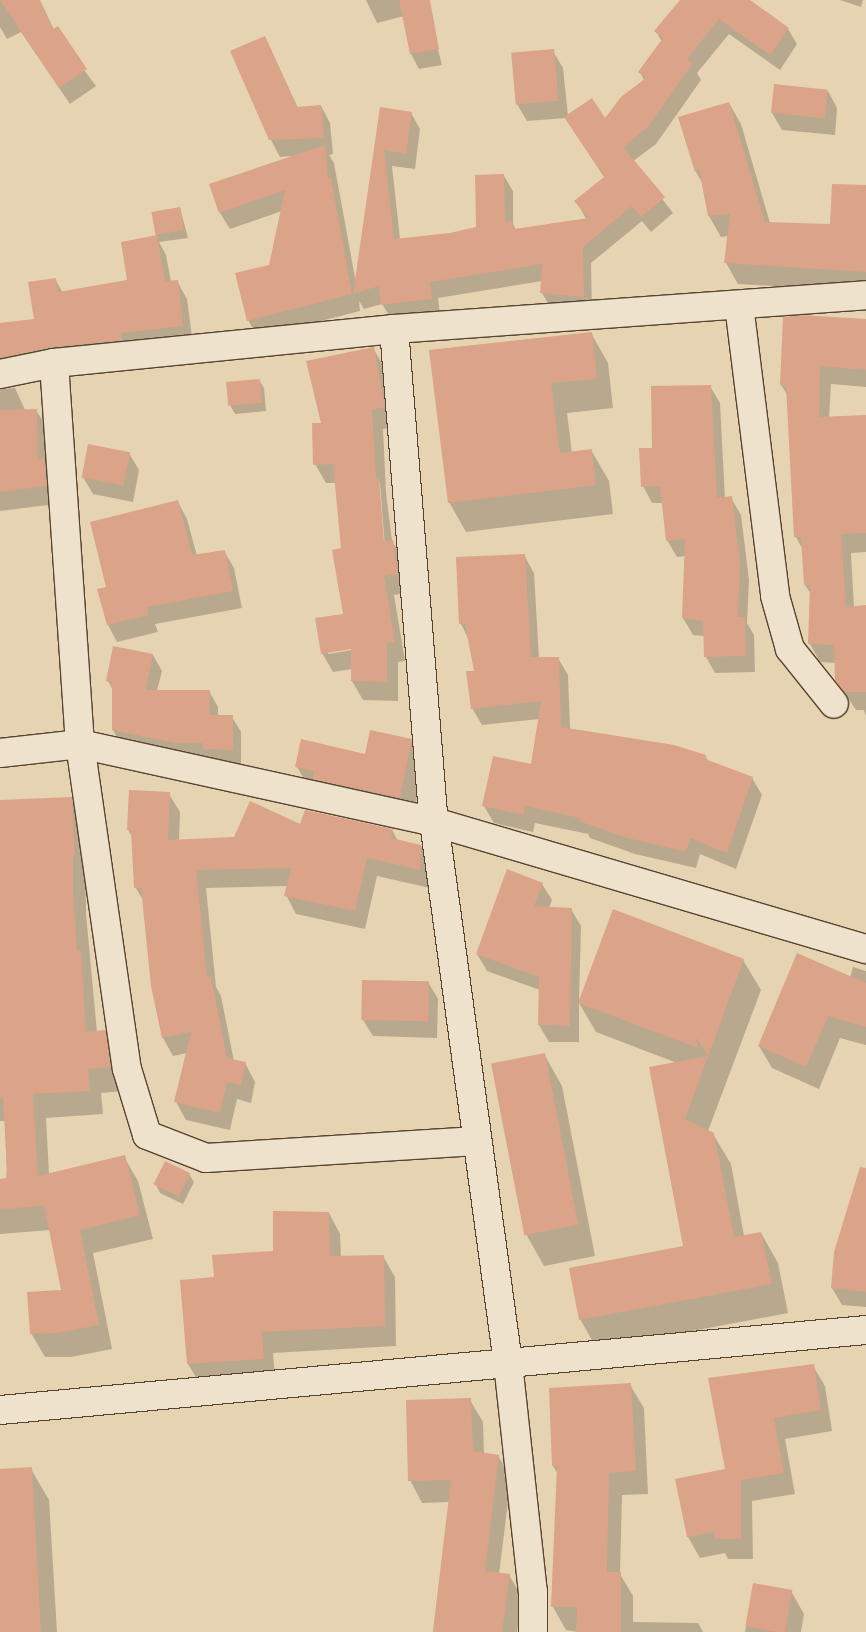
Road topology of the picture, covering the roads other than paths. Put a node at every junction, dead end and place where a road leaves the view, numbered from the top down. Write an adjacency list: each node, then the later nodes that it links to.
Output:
1 (866, 295): 2 (street)
2 (739, 305): 3 (street); 6 (street)
3 (394, 329): 4 (street); 9 (street)
4 (54, 363): 5 (street); 7 (street)
5 (0, 374)
6 (834, 704)
7 (80, 744): 8 (street); 9 (street); 11 (street)
8 (0, 753)
9 (434, 822): 10 (street); 11 (street)
10 (866, 949)
11 (476, 1142): 13 (street)
12 (866, 1330): 13 (street)
13 (508, 1363): 14 (street); 15 (street)
14 (0, 1410)
15 (534, 1632)

